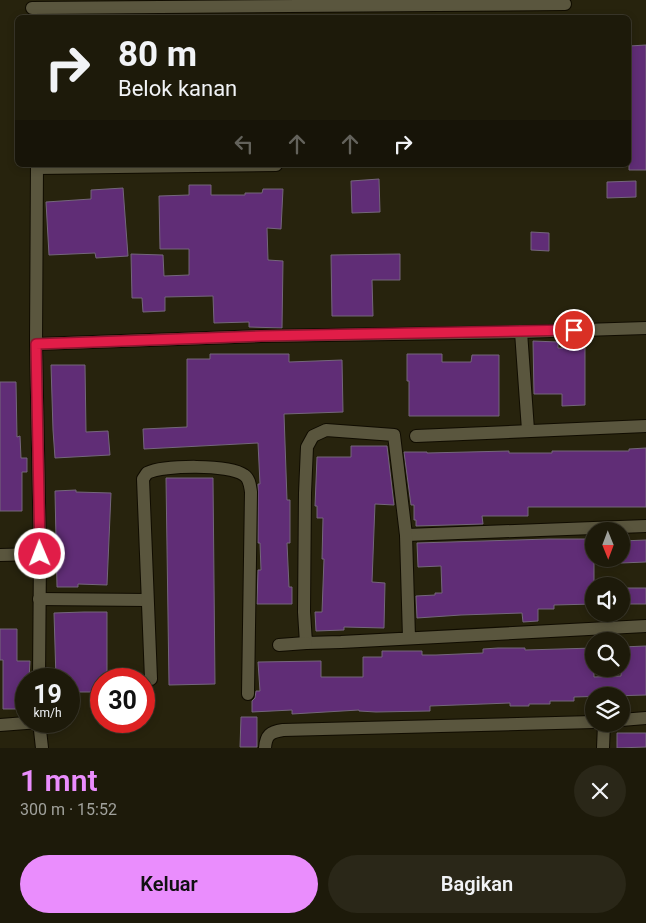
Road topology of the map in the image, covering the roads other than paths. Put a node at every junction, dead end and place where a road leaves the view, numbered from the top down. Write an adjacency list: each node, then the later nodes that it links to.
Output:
1 (565, 4): 2 (street)
2 (33, 9)
3 (37, 167): 6 (street)
4 (646, 328): 5 (street)
5 (521, 332): 6 (street); 8 (street)
6 (36, 344): 12 (street)
7 (646, 426): 8 (street)
8 (528, 430): 9 (street)
9 (416, 436)
10 (646, 526): 11 (street)
11 (406, 535): 17 (street); 18 (street)
12 (40, 554): 13 (street); 14 (street)
13 (0, 555)
14 (39, 598): 15 (street); 20 (street)
15 (147, 600): 21 (street); 22 (street)
16 (646, 626): 17 (street)
17 (409, 638): 18 (street)
18 (306, 643): 19 (street)
19 (279, 646)
20 (39, 668)
21 (150, 668)
22 (248, 694)
23 (646, 718): 24 (street)
24 (630, 719)
25 (585, 722): 31 (street)
26 (15, 724): 27 (street)
27 (0, 725)
28 (604, 732): 32 (street)
29 (40, 733): 30 (street)
30 (42, 748)
31 (264, 748)
32 (603, 748)

